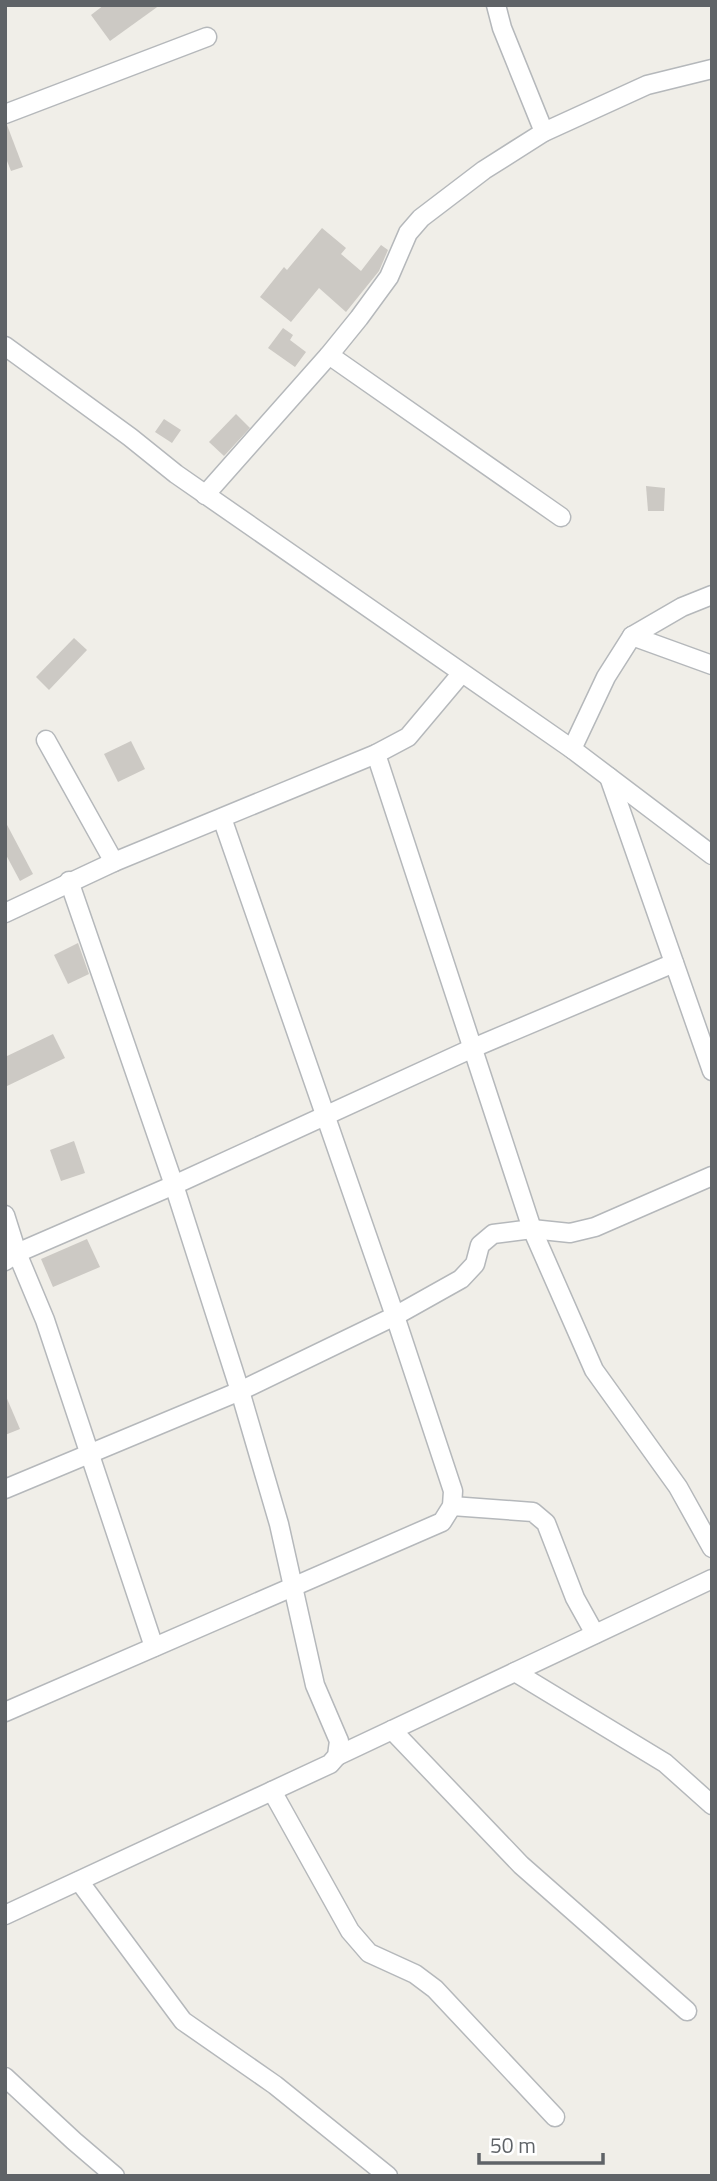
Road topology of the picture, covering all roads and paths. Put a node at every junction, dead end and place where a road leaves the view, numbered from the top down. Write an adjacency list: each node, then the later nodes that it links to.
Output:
1 (496, 5): 5 (street)
2 (207, 37): 4 (street)
3 (712, 69): 5 (street)
4 (5, 114)
5 (544, 132): 7 (street)
6 (5, 346): 8 (street)
7 (329, 355): 8 (street); 9 (street)
8 (205, 495): 13 (street)
9 (561, 517)
10 (712, 595): 11 (street)
11 (632, 636): 12 (street); 15 (street)
12 (712, 665)
13 (461, 674): 15 (street); 16 (street)
14 (46, 740): 20 (street)
15 (572, 749): 17 (street)
16 (376, 754): 18 (street); 24 (street)
17 (608, 777): 19 (street); 23 (street)
18 (222, 818): 20 (street); 26 (street)
19 (712, 855)
20 (114, 862): 21 (street)
21 (69, 881): 22 (street); 28 (street)
22 (5, 913)
23 (674, 963): 24 (street); 25 (street)
24 (473, 1048): 26 (street); 30 (street)
25 (712, 1071)
26 (325, 1116): 28 (street); 32 (street)
27 (712, 1176): 30 (street)
28 (174, 1185): 31 (street); 33 (street)
29 (5, 1215): 31 (street)
30 (533, 1229): 32 (street); 37 (street)
31 (11, 1257): 34 (street)
32 (395, 1316): 33 (street); 36 (street)
33 (240, 1391): 34 (street); 39 (street)
34 (90, 1454): 35 (street); 41 (street)
35 (5, 1489)
36 (452, 1506): 39 (street); 40 (street)
37 (712, 1548)
38 (712, 1579): 40 (street)
39 (293, 1586): 41 (street); 45 (street)
40 (595, 1634): 42 (street)
41 (154, 1647): 43 (street)
42 (514, 1672): 44 (street); 47 (street)
43 (5, 1712)
44 (391, 1730): 45 (street); 50 (street)
45 (337, 1756): 46 (street)
46 (272, 1791): 48 (street); 52 (street)
47 (712, 1805)
48 (79, 1881): 49 (street); 54 (street)
49 (5, 1915)
50 (687, 2011)
51 (5, 2077): 53 (street)
52 (555, 2117)
53 (115, 2176)
54 (388, 2176)

